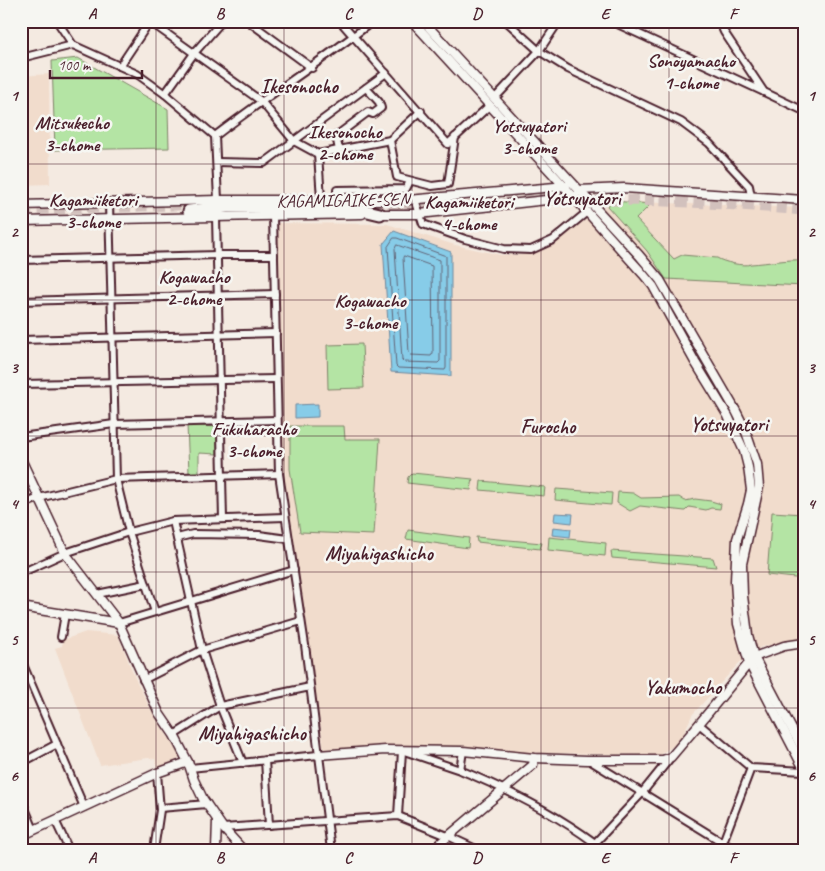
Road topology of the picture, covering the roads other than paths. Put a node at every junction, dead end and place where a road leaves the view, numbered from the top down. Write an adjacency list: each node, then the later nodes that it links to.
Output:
1 (57, 21): 14 (street)
2 (150, 21): 16 (street); 18 (street)
3 (222, 21): 16 (street)
4 (248, 21): 19 (street)
5 (340, 21): 13 (street)
6 (373, 21): 13 (street)
7 (412, 21): 26 (street)
8 (423, 21): 24 (street)
9 (506, 21): 15 (street)
10 (559, 21): 15 (street)
11 (611, 21): 22 (street)
12 (719, 21): 22 (street)
13 (354, 36): 19 (street); 20 (street)
14 (73, 45): 17 (street); 18 (street)
15 (539, 51): 24 (street); 39 (street)
16 (195, 52): 23 (street); 25 (street)
17 (21, 58)
18 (120, 66): 23 (street)
19 (312, 68): 25 (street)
20 (386, 73): 21 (street); 27 (street)
21 (366, 88): 32 (street); 33 (street)
22 (764, 92): 28 (street)
23 (165, 94): 29 (street)
24 (495, 98): 38 (street)
25 (261, 101): 29 (street); 32 (street)
26 (490, 105): 30 (street); 37 (street)
27 (420, 111): 30 (street); 31 (street)
28 (804, 111)
29 (215, 136): 35 (street)
30 (456, 136): 36 (street)
31 (390, 140): 33 (street); 36 (street)
32 (294, 141): 34 (street); 35 (street)
33 (338, 150): 34 (street)
34 (318, 154): 41 (street)
35 (217, 162): 42 (street)
36 (410, 181): 43 (street)
37 (564, 185): 38 (street, KAGAMIGAIKE-SEN); 40 (street); 44 (street, KAGAMIGAIKE-SEN)
38 (580, 191): 39 (street); 40 (street); 103 (street)
39 (751, 196): 45 (street)
40 (574, 197): 50 (street); 52 (street, KAGAMIGAIKE-SEN)
41 (321, 199): 42 (street, KAGAMIGAIKE-SEN); 43 (street, KAGAMIGAIKE-SEN)
42 (218, 200): 46 (street, KAGAMIGAIKE-SEN)
43 (337, 200): 44 (street, KAGAMIGAIKE-SEN)
44 (415, 200): 52 (street)
45 (804, 200)
46 (110, 203): 47 (street, KAGAMIGAIKE-SEN); 54 (street)
47 (21, 205)
48 (189, 211): 49 (highway)
49 (273, 212): 51 (highway); 53 (street, KAGAMIGAIKE-SEN); 57 (street)
50 (587, 212): 52 (street); 103 (street)
51 (380, 214): 52 (street, KAGAMIGAIKE-SEN)
52 (419, 214)
53 (216, 216): 54 (street, KAGAMIGAIKE-SEN); 56 (street)
54 (110, 219): 55 (street, KAGAMIGAIKE-SEN); 58 (street)
55 (21, 221)
56 (218, 255): 57 (street); 58 (street); 61 (street)
57 (274, 255): 60 (street)
58 (110, 258): 59 (street); 62 (street)
59 (21, 260)
60 (275, 294): 61 (street); 64 (street)
61 (218, 295): 62 (street); 65 (street)
62 (112, 298): 63 (street); 66 (street)
63 (21, 300)
64 (276, 333): 65 (street); 69 (street)
65 (219, 335): 66 (street); 68 (street)
66 (112, 338): 67 (street); 70 (street)
67 (21, 340)
68 (220, 379): 69 (street); 70 (street); 73 (street)
69 (276, 379): 72 (street)
70 (114, 381): 71 (street); 74 (street)
71 (21, 384)
72 (277, 420): 73 (street); 77 (street)
73 (221, 422): 74 (street); 78 (street)
74 (114, 424): 75 (street); 79 (street)
75 (21, 437)
76 (21, 459): 80 (street)
77 (279, 474): 78 (street); 82 (street)
78 (222, 476): 79 (street); 83 (street)
79 (116, 479): 80 (street); 85 (street)
80 (39, 498): 81 (street); 88 (street)
81 (21, 505)
82 (285, 517): 83 (street); 87 (street)
83 (223, 519): 84 (street)
84 (173, 520): 85 (street); 86 (street)
85 (129, 532): 88 (street); 91 (street)
86 (177, 538): 87 (street); 93 (street)
87 (288, 539): 89 (street)
88 (65, 553): 90 (street); 92 (street)
89 (294, 570): 93 (street); 97 (street)
90 (21, 573)
91 (146, 584): 92 (street); 95 (street)
92 (97, 594): 98 (street)
93 (192, 601): 95 (street); 101 (street)
94 (21, 607): 96 (street)
95 (155, 612): 98 (street)
96 (65, 614): 98 (street); 99 (street)
97 (301, 621): 101 (street); 105 (street)
98 (119, 623): 104 (street)
99 (61, 637)
100 (804, 643): 103 (street)
101 (202, 650): 104 (street); 106 (street)
102 (21, 660): 109 (street)
103 (751, 660): 107 (street); 112 (street); 123 (street)
104 (144, 680): 108 (street)
105 (310, 687): 106 (street); 113 (street)
106 (220, 706): 108 (street); 119 (street)
107 (699, 724): 114 (street); 121 (street)
108 (174, 735): 120 (street)
109 (57, 744): 118 (street); 129 (street)
110 (404, 751): 111 (street); 113 (street); 122 (street); 131 (street)
111 (464, 752): 115 (street); 122 (street)
112 (804, 752)
113 (318, 755): 116 (street); 134 (street)
114 (671, 757): 117 (street); 126 (street)
115 (534, 758): 117 (street); 125 (street)
116 (265, 760): 119 (street); 135 (street)
117 (588, 760): 126 (street)
118 (21, 763)
119 (244, 763): 120 (street)
120 (189, 765): 124 (street); 128 (street)
121 (751, 768): 123 (street); 141 (street)
122 (460, 770): 125 (street)
123 (804, 770)
124 (157, 773): 129 (street); 130 (street)
125 (506, 789): 139 (street); 140 (street)
126 (642, 793): 140 (street); 141 (street)
127 (21, 799): 137 (street)
128 (207, 804): 130 (street); 133 (street)
129 (84, 806): 132 (street)
130 (160, 808): 143 (street)
131 (398, 816): 134 (street); 139 (street)
132 (55, 820): 137 (street); 142 (street)
133 (217, 820): 136 (street); 144 (street)
134 (327, 822): 135 (street); 146 (street)
135 (269, 825): 136 (street)
136 (223, 828): 145 (street)
137 (34, 830): 138 (street)
138 (21, 836)
139 (450, 836): 147 (street); 148 (street)
140 (595, 842): 149 (street); 150 (street)
141 (723, 842): 151 (street); 152 (street)
142 (69, 850)
143 (154, 850)
144 (216, 850)
145 (243, 850)
146 (331, 850)
147 (432, 850)
148 (477, 850)
149 (586, 850)
150 (604, 850)
151 (717, 850)
152 (735, 850)

